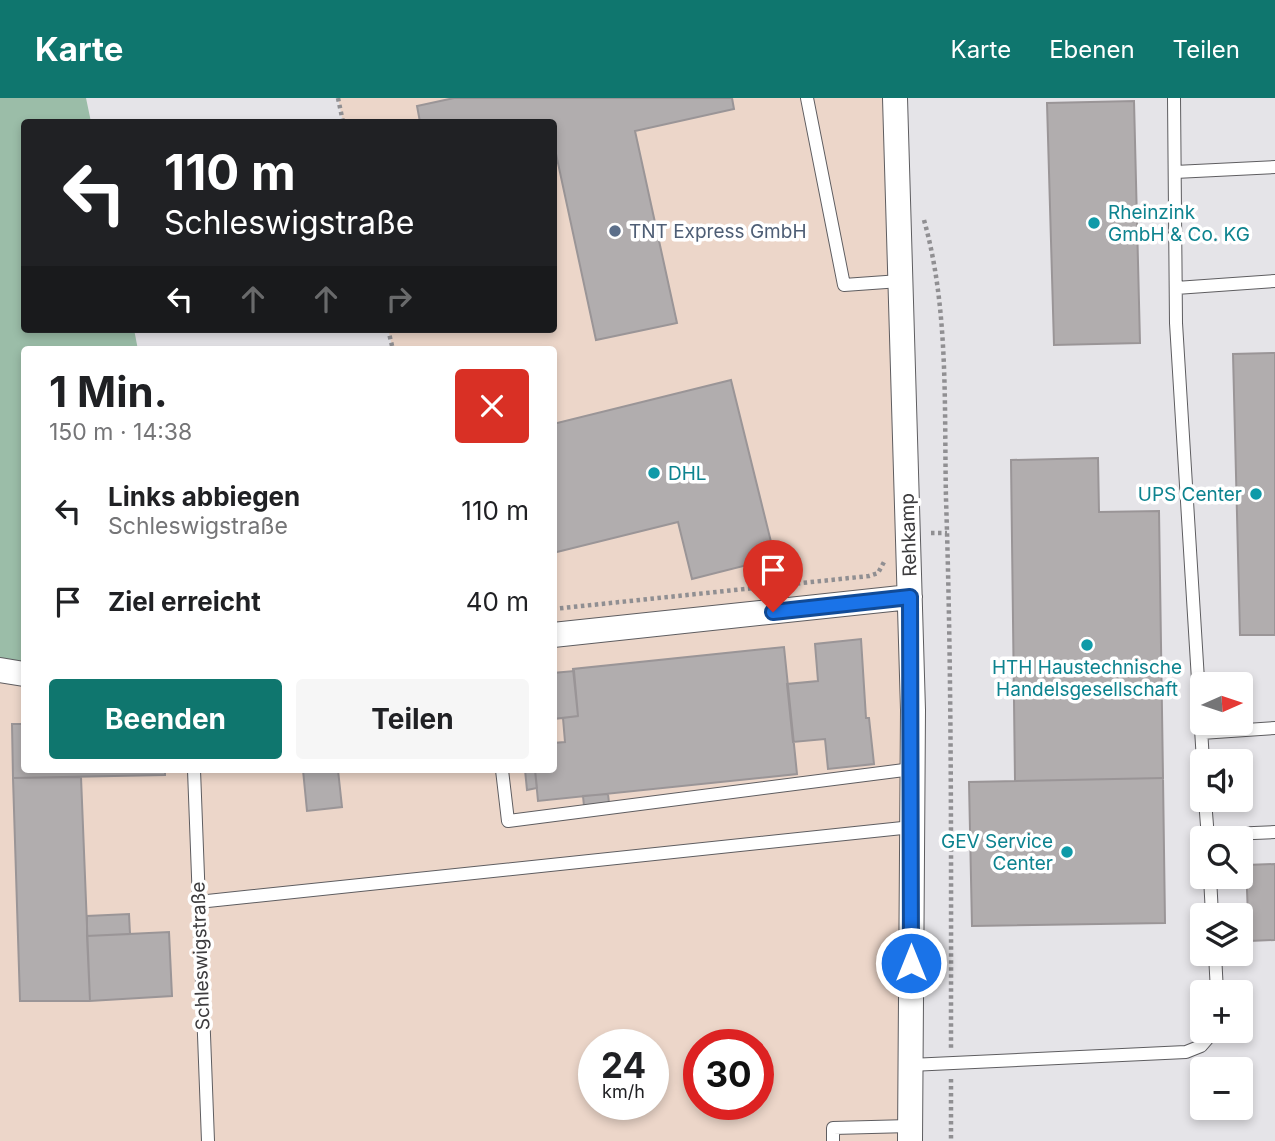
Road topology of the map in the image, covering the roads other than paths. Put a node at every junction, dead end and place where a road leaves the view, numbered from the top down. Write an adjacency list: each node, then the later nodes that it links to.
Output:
1 (807, 98): 6 (lane)
2 (895, 98): 6 (street, Rehkamp)
3 (1174, 98): 5 (lane)
4 (1275, 167): 5 (lane)
5 (1175, 172): 8 (lane)
6 (900, 281): 9 (street, Rehkamp)
7 (1275, 281): 8 (lane)
8 (1176, 288): 12 (lane)
9 (910, 597): 10 (street); 16 (street, Rehkamp)
10 (557, 635)
11 (0, 670): 13 (street)
12 (1198, 672)
13 (21, 674)
14 (1275, 728): 15 (lane)
15 (1253, 729)
16 (912, 769): 18 (lane); 19 (street, Rehkamp)
17 (194, 773): 22 (lane, Schleswigstraße)
18 (502, 773)
19 (912, 827): 22 (lane); 24 (street, Rehkamp)
20 (1275, 832): 21 (lane)
21 (1253, 834)
22 (198, 902): 26 (lane, Schleswigstraße)
23 (1204, 1043): 24 (lane)
24 (910, 1065): 25 (street, Rehkamp)
25 (910, 1133): 27 (lane)
26 (208, 1141)
27 (833, 1141)

